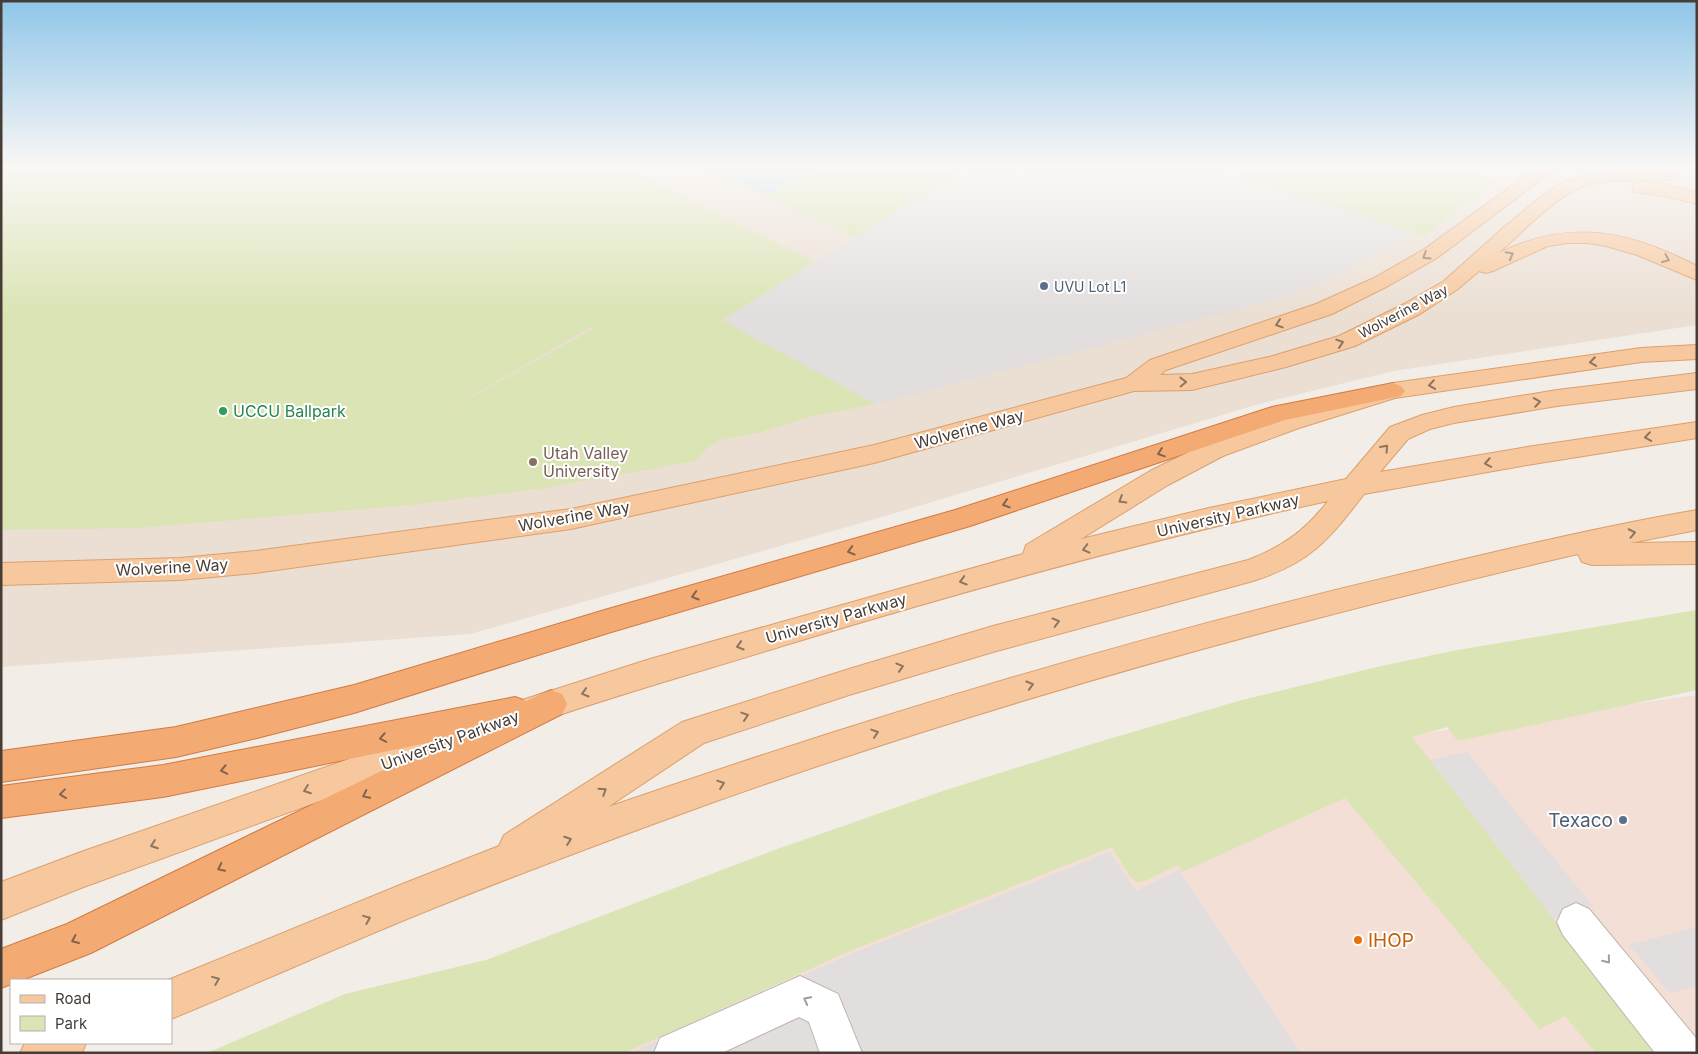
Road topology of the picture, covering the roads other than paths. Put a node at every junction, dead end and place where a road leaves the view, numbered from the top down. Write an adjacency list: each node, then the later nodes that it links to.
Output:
1 (1481, 216): 9 (main road, Wolverine Way, one-way to 9)
2 (1530, 216): 4 (main road, Wolverine Way)
3 (1697, 274): 4 (main road, one-way to 3)
4 (1451, 285): 9 (main road, Wolverine Way, one-way to 4)
5 (1697, 342): 7 (main road)
6 (1697, 352): 7 (main road)
7 (1642, 355): 10 (main road, one-way to 10)
8 (1697, 381): 12 (main road, one-way to 8)
9 (1134, 383): 17 (main road, Wolverine Way)
10 (1393, 391): 16 (main road, one-way to 16); 19 (highway, one-way to 19)
11 (1697, 430): 12 (main road, University Parkway, one-way to 12)
12 (1355, 487): 16 (main road, University Parkway, one-way to 16); 21 (main road, one-way to 12)
13 (1697, 520): 15 (main road, one-way to 13)
14 (1697, 553): 15 (main road)
15 (1533, 555): 21 (main road, one-way to 15)
16 (1010, 568): 18 (main road, University Parkway, one-way to 18)
17 (1, 574)
18 (551, 704): 20 (highway, one-way to 20); 22 (main road, University Parkway, one-way to 22); 24 (highway, one-way to 24)
19 (1, 767)
20 (1, 802)
21 (473, 874): 25 (main road, one-way to 21)
22 (1, 901)
23 (1576, 922): 30 (lane, one-way to 30)
24 (1, 970)
25 (172, 999)
26 (63, 1044): 27 (main road)
27 (41, 1053)
28 (675, 1053): 29 (lane, one-way to 28)
29 (841, 1053)
30 (1681, 1053)

